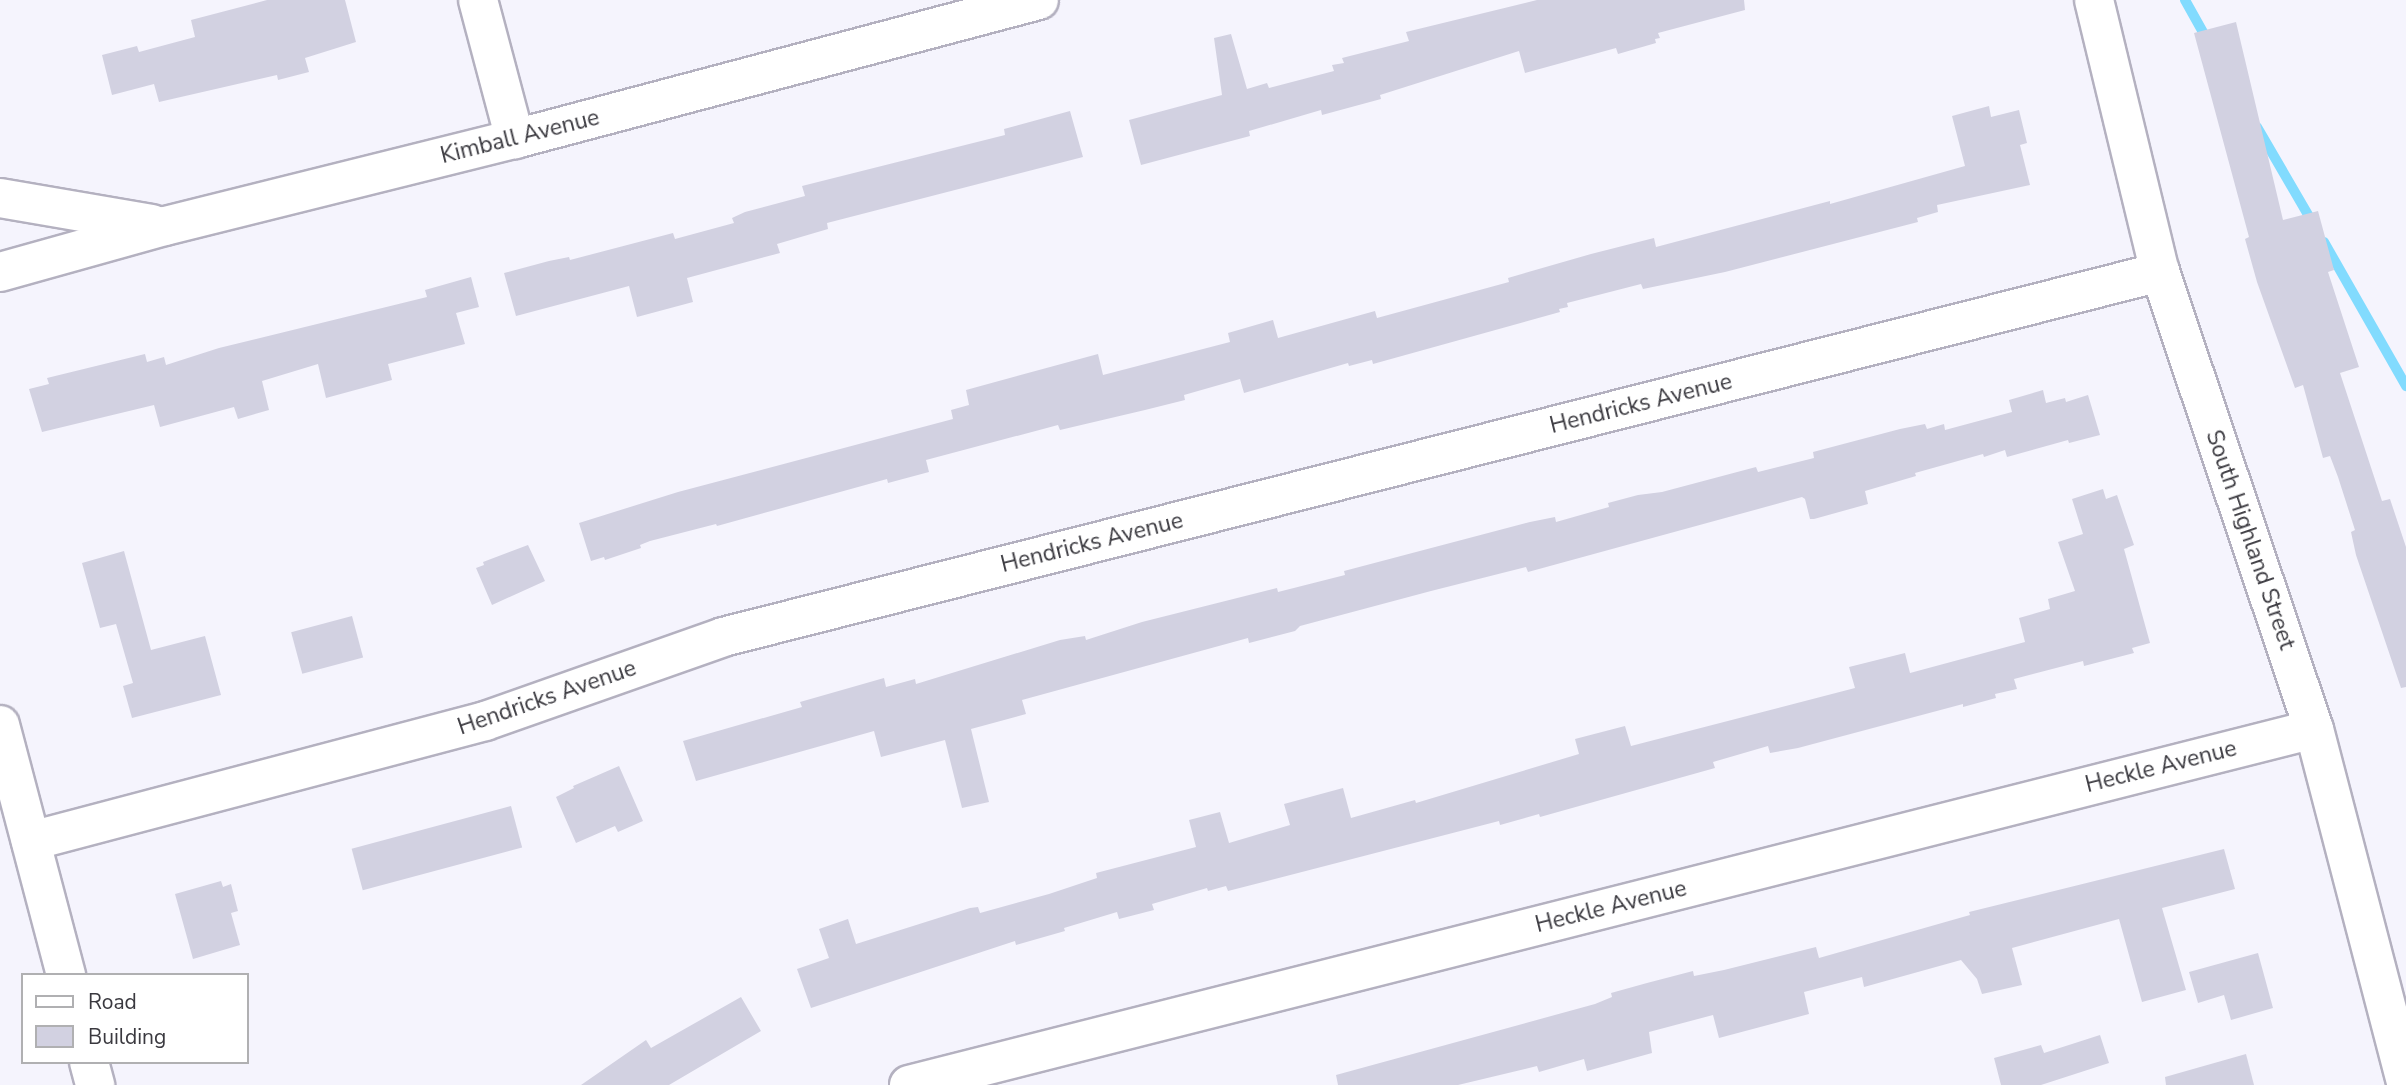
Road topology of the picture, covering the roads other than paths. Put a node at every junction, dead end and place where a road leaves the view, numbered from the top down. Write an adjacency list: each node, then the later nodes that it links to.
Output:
1 (478, 0): 4 (street)
2 (1038, 0): 4 (street, Kimball Avenue)
3 (2094, 0): 8 (street, South Highland Street)
4 (515, 139): 6 (street, Kimball Avenue)
5 (0, 198): 6 (street)
6 (165, 226): 7 (street, Kimball Avenue)
7 (0, 272)
8 (2160, 272): 10 (street, South Highland Street); 11 (street, Hendricks Avenue)
9 (0, 725): 11 (street)
10 (2314, 729): 14 (street, South Highland Street); 16 (street, Heckle Avenue)
11 (31, 842): 12 (street)
12 (65, 973)
13 (90, 1064): 15 (street)
14 (2406, 1081)
15 (95, 1085)
16 (909, 1085)

